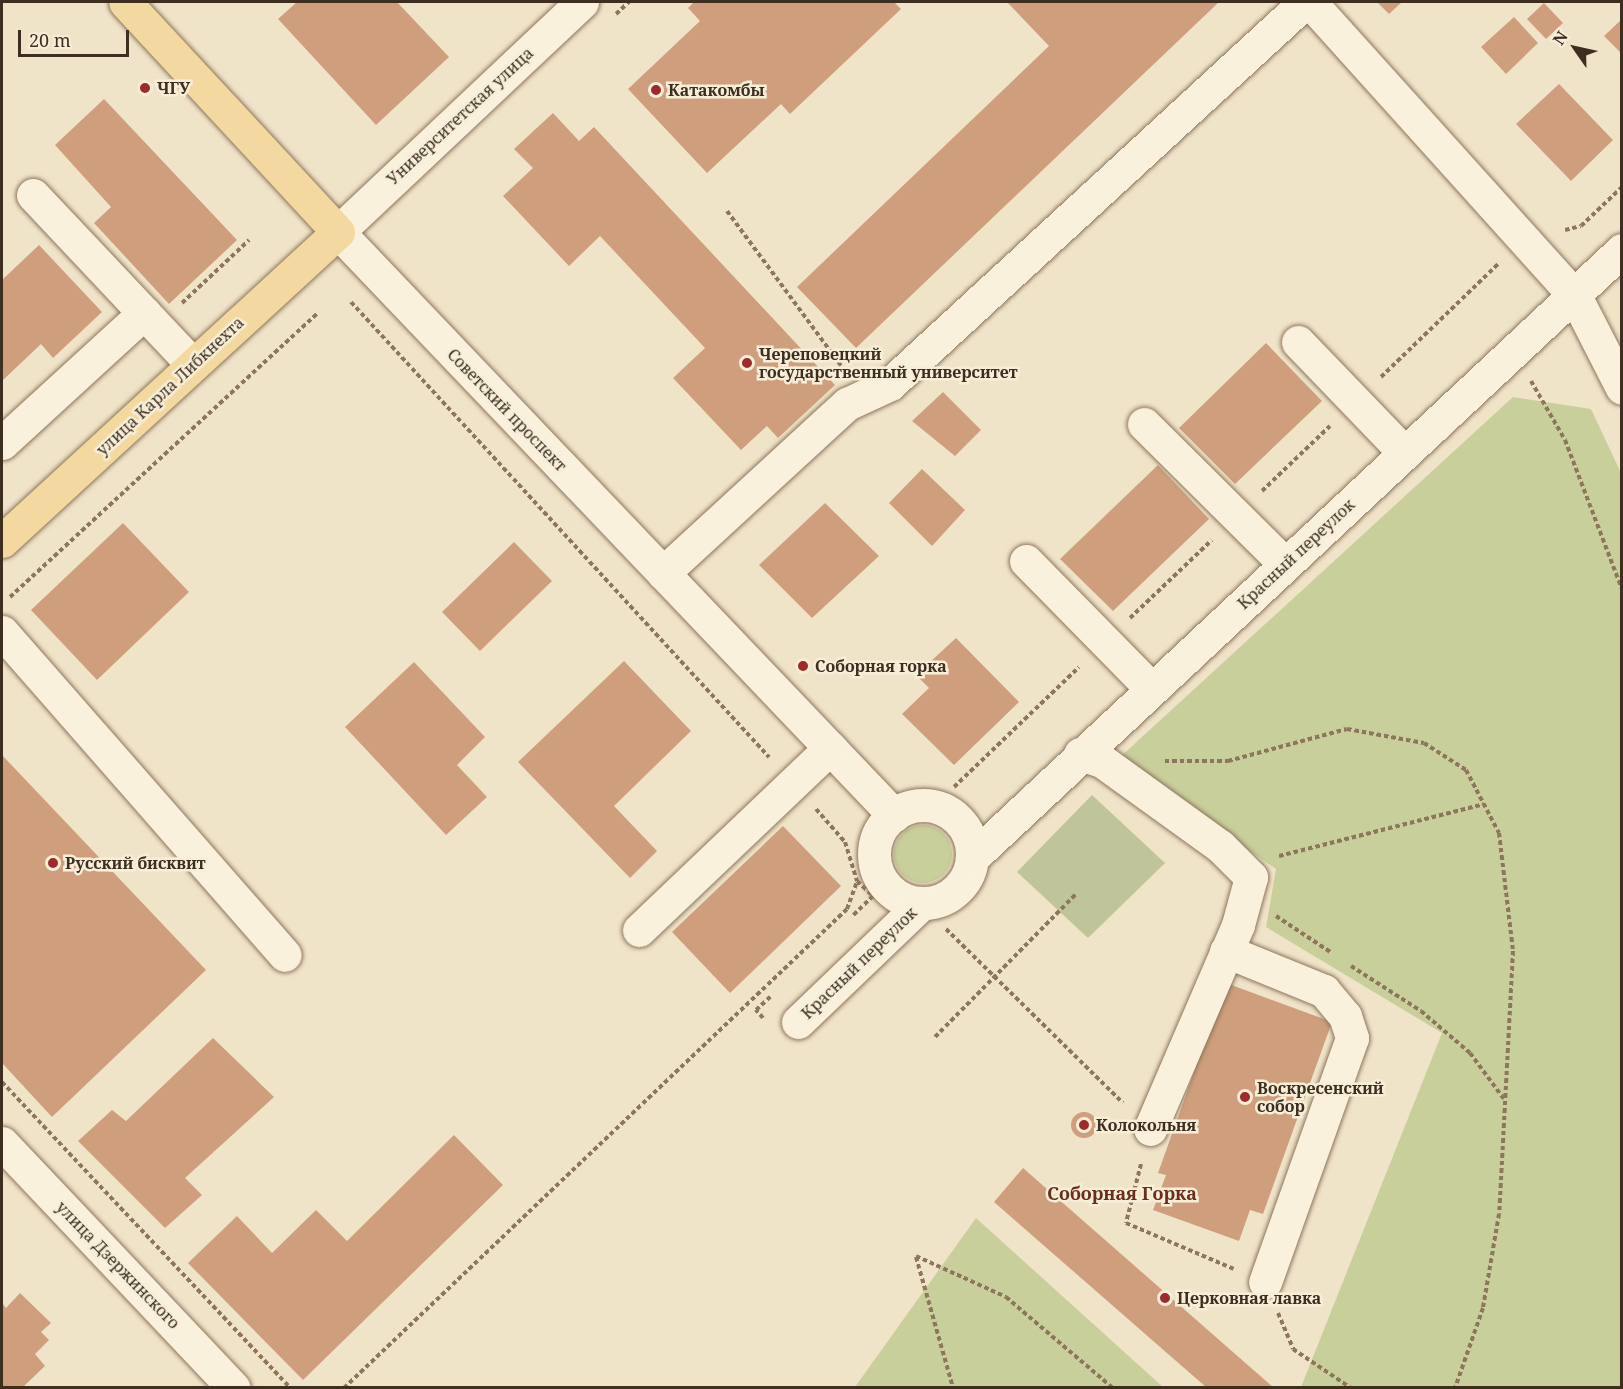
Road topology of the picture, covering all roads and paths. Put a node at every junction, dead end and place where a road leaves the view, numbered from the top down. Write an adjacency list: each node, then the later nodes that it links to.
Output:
1 (125, 2): 8 (main road, Советский проспект)
2 (582, 2): 8 (street, Университетская улица)
3 (1305, 2): 19 (street)
4 (1311, 2): 9 (street)
5 (1622, 187): 9 (path)
6 (33, 195): 13 (street)
7 (727, 210): 19 (path)
8 (338, 231): 16 (main road, улица Карла Либкнехта); 28 (street, Советский проспект)
9 (1524, 239): 11 (street); 20 (path)
10 (1622, 250): 11 (street, Красный переулок)
11 (1575, 296): 18 (street); 23 (street, Красный переулок)
12 (351, 302): 37 (path)
13 (144, 313): 16 (street); 22 (street)
14 (318, 313): 30 (path)
15 (1298, 342): 20 (street)
16 (193, 365): 25 (main road, улица Карла Либкнехта)
17 (1530, 378): 29 (path)
18 (1622, 388)
19 (864, 396): 28 (street)
20 (1356, 401): 23 (street); 24 (path)
21 (1144, 424): 24 (street)
22 (2, 443)
23 (1406, 453): 27 (street, Красный переулок)
24 (1236, 516): 27 (street); 32 (path)
25 (2, 541)
26 (1026, 561): 32 (street)
27 (1285, 564): 33 (street, Красный переулок)
28 (663, 573): 34 (street, Советский проспект)
29 (1622, 589)
30 (2, 605)
31 (2, 632): 51 (street)
32 (1106, 641): 33 (street); 38 (path)
33 (1151, 688): 35 (street, Красный переулок)
34 (830, 747): 37 (street); 40 (street, Советский проспект)
35 (1080, 754): 41 (street, Красный переулок); 42 (street)
36 (1159, 761): 39 (path)
37 (792, 784): 43 (path); 49 (street)
38 (954, 786)
39 (1484, 804): 42 (path); 60 (path)
40 (894, 815): 41 (street); 46 (street)
41 (972, 858): 46 (street)
42 (1241, 866): 45 (street)
43 (857, 881): 47 (path); 66 (path)
44 (1076, 894): 54 (path)
45 (1248, 898): 50 (street); 52 (path)
46 (921, 904): 57 (street, Красный переулок)
47 (848, 921)
48 (943, 927): 54 (path)
49 (639, 930)
50 (1227, 951): 61 (street); 63 (street)
51 (285, 955)
52 (1337, 957)
53 (1347, 963): 60 (path)
54 (994, 977): 58 (path); 61 (path)
55 (772, 994): 56 (path)
56 (766, 1021)
57 (798, 1022)
58 (935, 1037)
59 (2, 1082): 65 (path)
60 (1504, 1099): 70 (path)
61 (1150, 1129): 63 (path)
62 (2, 1143): 64 (street, улица Дзержинского)
63 (1265, 1282): 69 (path)
64 (234, 1388)
65 (290, 1388)
66 (344, 1388)
67 (953, 1388): 68 (path)
68 (1113, 1388)
69 (1351, 1388)
70 (1455, 1388)

